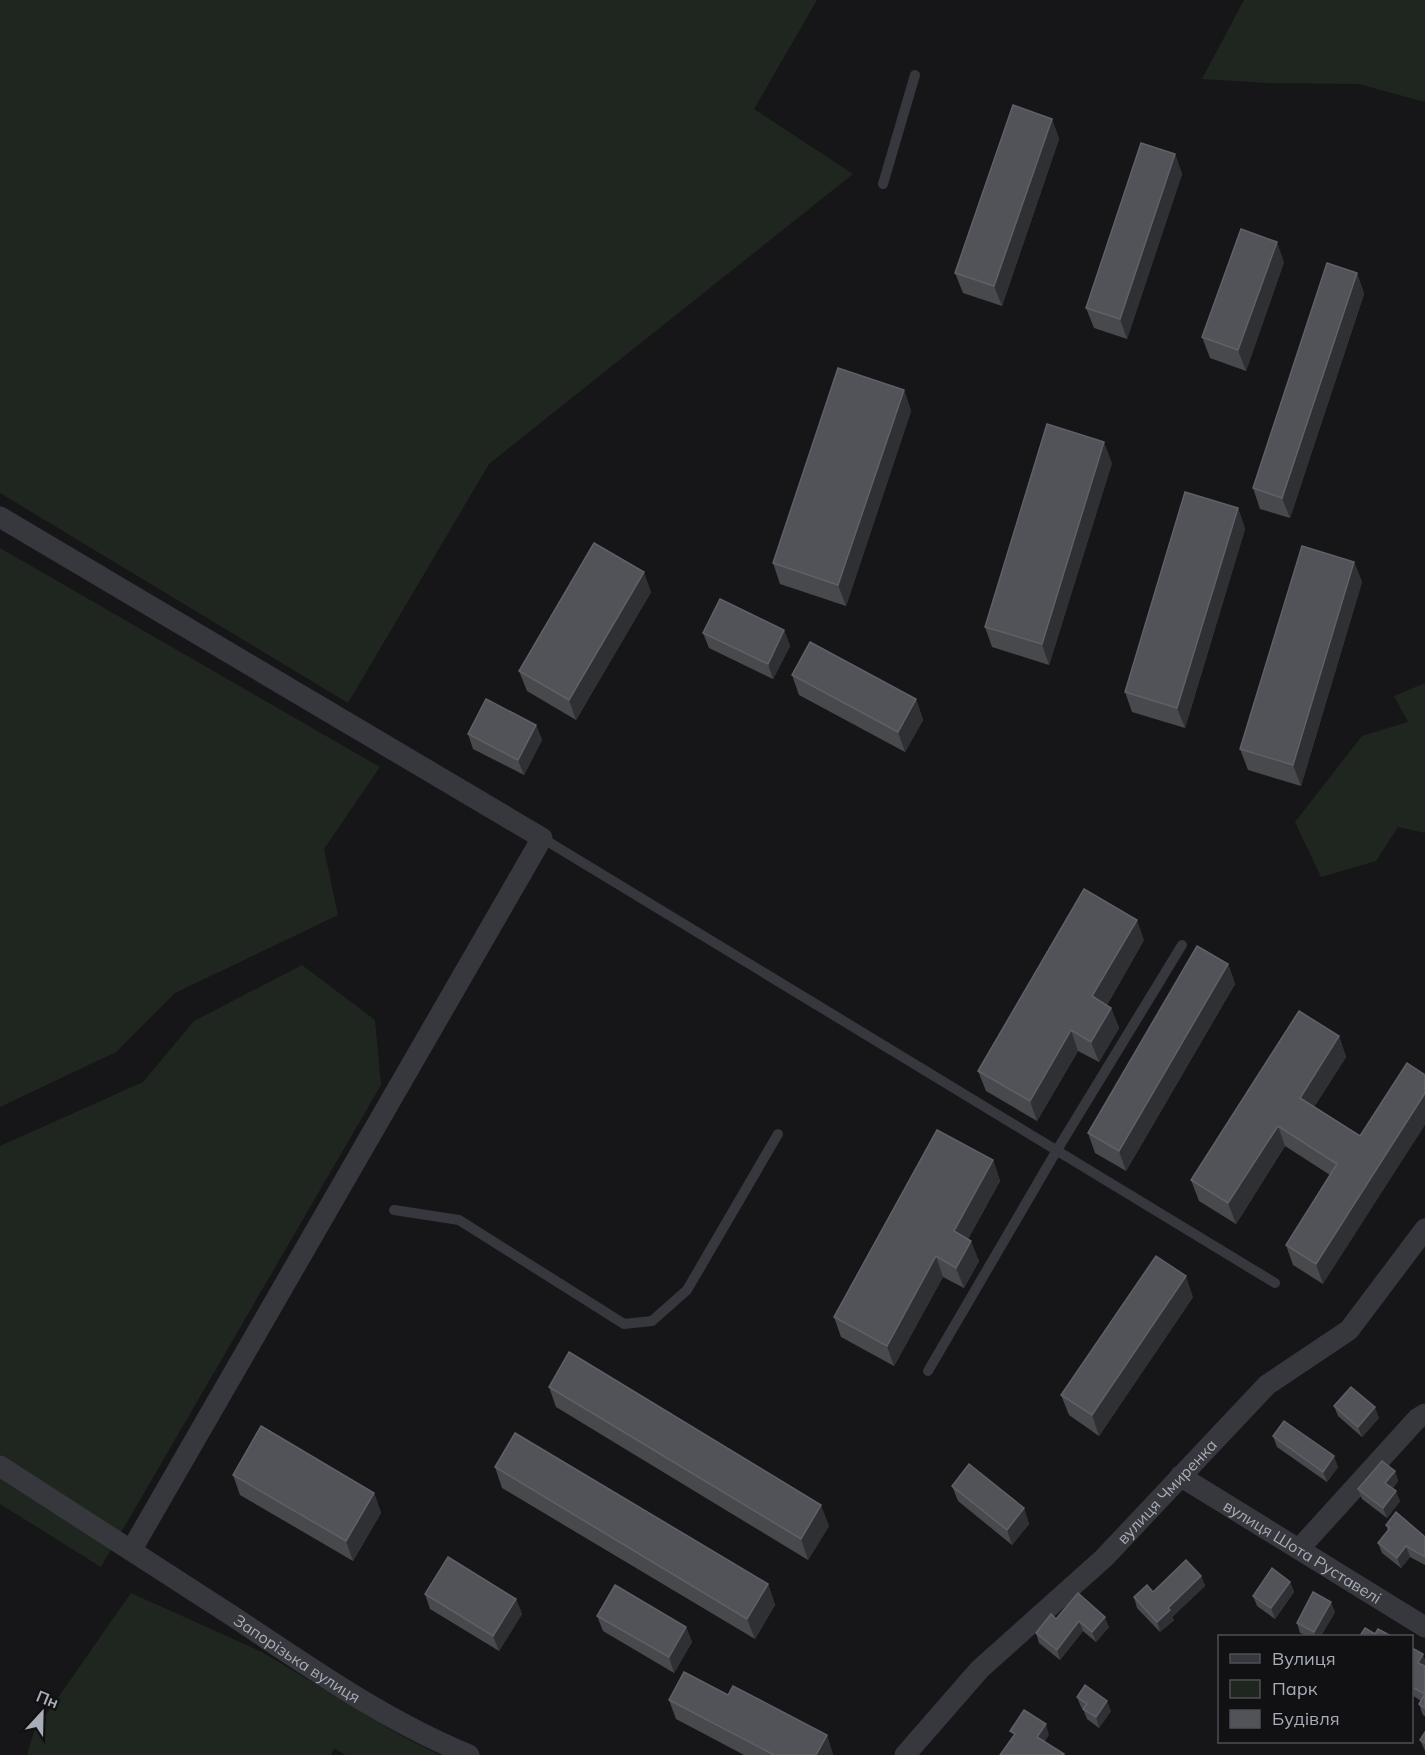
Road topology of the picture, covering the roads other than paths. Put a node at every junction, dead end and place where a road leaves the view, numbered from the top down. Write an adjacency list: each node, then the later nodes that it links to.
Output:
1 (915, 75): 2 (lane)
2 (883, 184)
3 (0, 517): 4 (street)
4 (542, 838): 7 (lane); 16 (street)
5 (1182, 945): 7 (lane)
6 (778, 1134): 8 (lane)
7 (1057, 1150): 10 (lane); 11 (lane)
8 (394, 1210)
9 (1425, 1229): 14 (street, вулиця Чмиренка)
10 (1275, 1283)
11 (928, 1371)
12 (1425, 1414): 15 (street)
13 (0, 1466): 16 (street, Запорізька вулиця)
14 (1180, 1476): 15 (street, вулиця Шота Руставелі); 18 (street, вулиця Чмиренка)
15 (1299, 1549): 17 (street, вулиця Шота Руставелі)
16 (132, 1550): 19 (street, Запорізька вулиця)
17 (1425, 1627)
18 (915, 1752)
19 (469, 1755)

